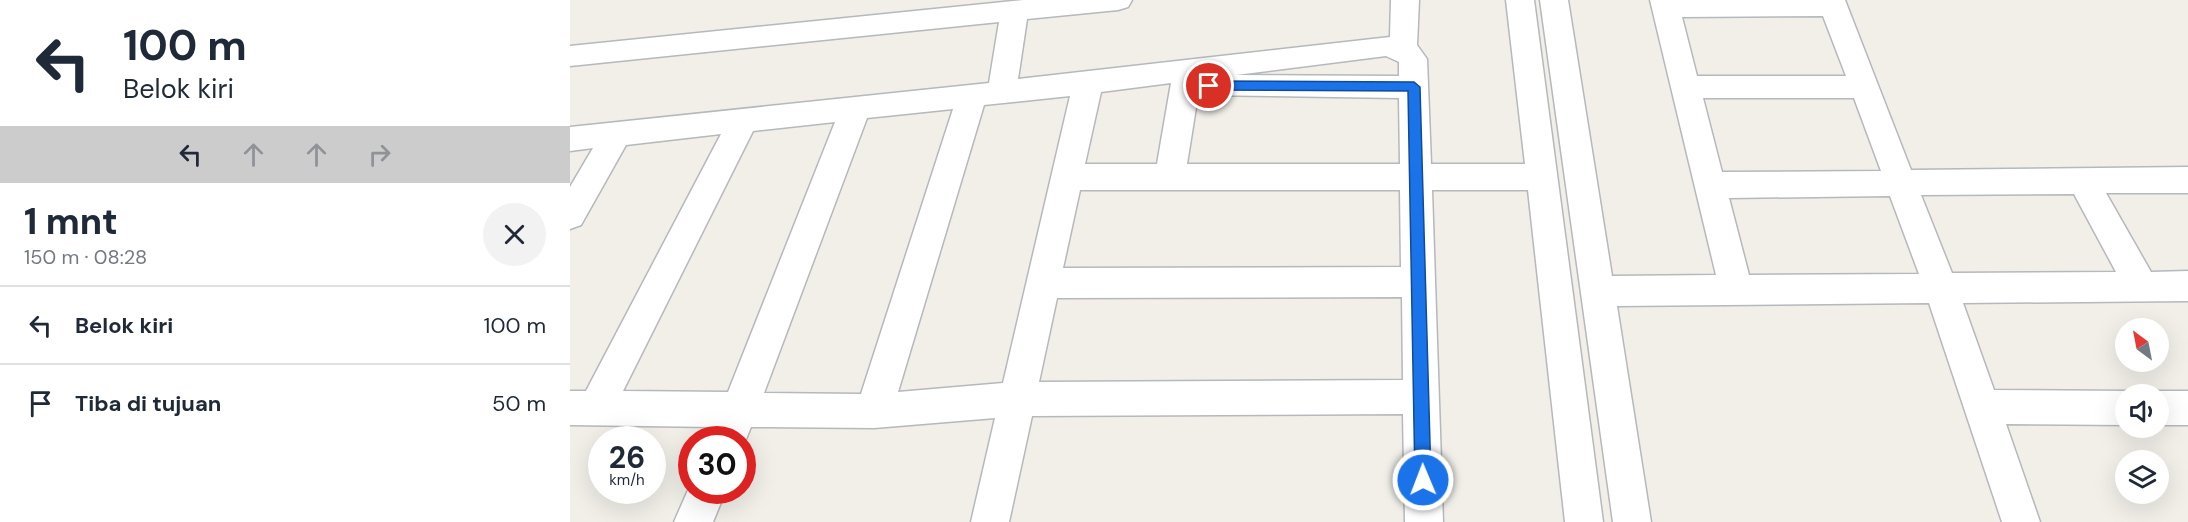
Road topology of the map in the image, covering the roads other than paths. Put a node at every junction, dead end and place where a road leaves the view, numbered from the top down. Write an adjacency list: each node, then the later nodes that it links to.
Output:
1 (1118, 0): 7 (street)
2 (1405, 0): 8 (street)
3 (1520, 0): 23 (street)
4 (1554, 0): 35 (street)
5 (1832, 3): 6 (street); 14 (street)
6 (1665, 4): 13 (street)
7 (1014, 11): 9 (street); 15 (street)
8 (1403, 51): 10 (street); 12 (street)
9 (570, 56)
10 (1187, 78): 11 (street); 12 (street); 20 (street)
11 (1088, 83): 15 (street); 22 (street)
12 (1414, 87): 21 (street)
13 (1686, 87): 14 (street); 27 (street)
14 (1863, 87): 26 (street)
15 (987, 93): 16 (street); 43 (street)
16 (856, 107): 17 (street); 44 (street)
17 (743, 120): 18 (street); 39 (street)
18 (617, 134): 19 (street); 28 (street)
19 (570, 139)
20 (1170, 176): 21 (street); 22 (street)
21 (1416, 176): 23 (street); 29 (street)
22 (1067, 177): 30 (street)
23 (1542, 177): 49 (street)
24 (2188, 180): 25 (street)
25 (2083, 181): 26 (street); 33 (street)
26 (1899, 183): 27 (street); 31 (street)
27 (1710, 185): 34 (street)
28 (570, 216)
29 (1418, 282): 30 (street); 36 (street)
30 (1044, 283): 37 (street)
31 (1940, 286): 33 (street); 34 (street); 38 (street)
32 (2188, 286): 33 (street)
33 (2142, 287)
34 (1737, 289): 35 (street)
35 (1598, 291): 50 (street)
36 (1421, 397): 37 (street); 48 (street)
37 (1017, 399): 43 (street); 47 (street)
38 (1982, 407): 40 (street); 51 (street)
39 (583, 408): 44 (street)
40 (2115, 408)
41 (2169, 408): 42 (street)
42 (2188, 408)
43 (873, 411): 44 (street)
44 (735, 424)
45 (701, 504): 46 (street)
46 (693, 522)
47 (990, 522)
48 (1424, 522)
49 (1584, 522)
50 (1632, 522)
51 (2021, 522)

